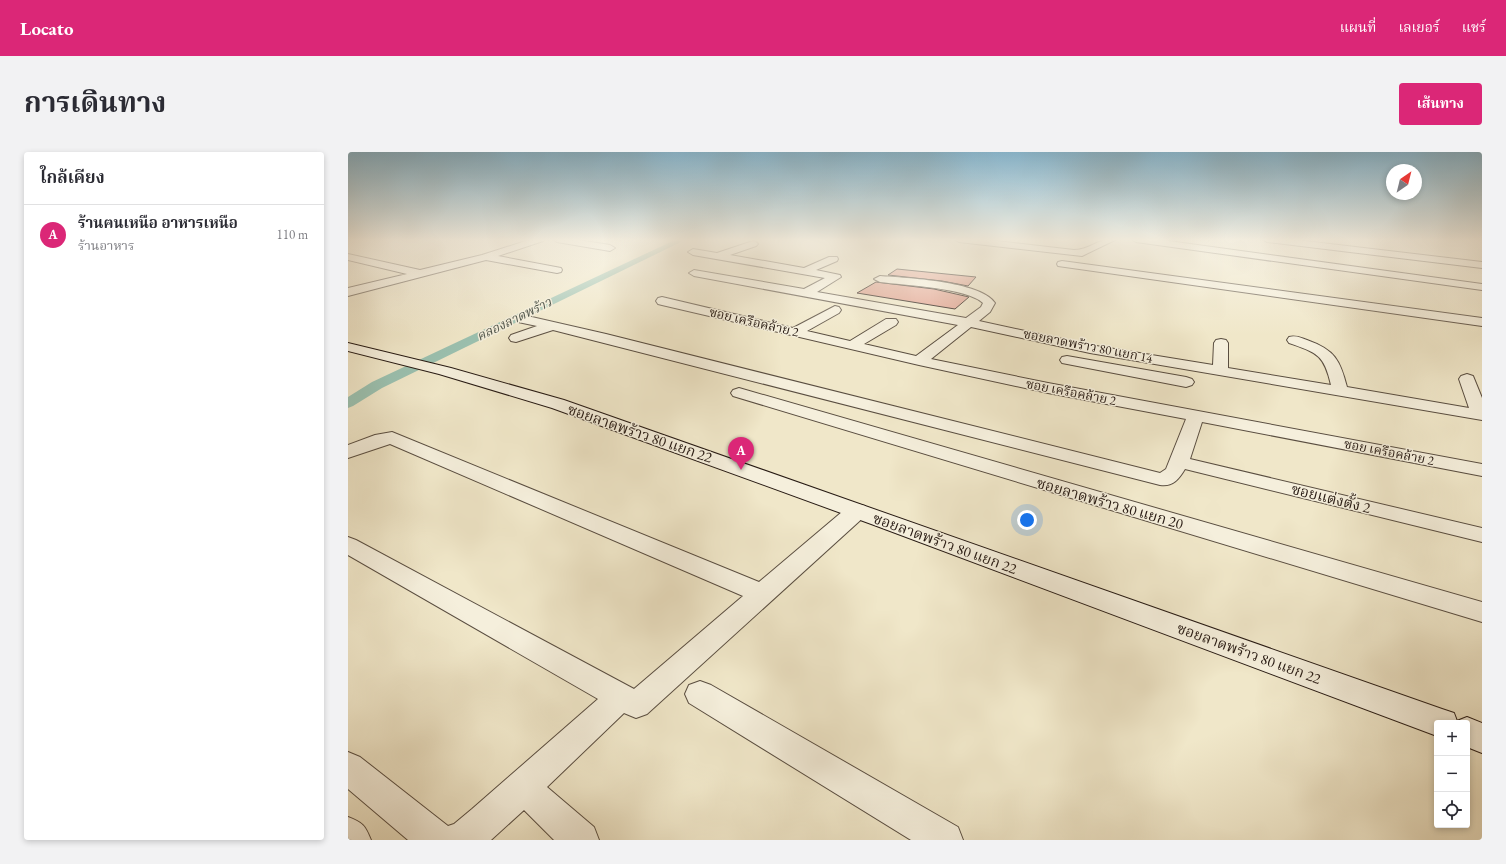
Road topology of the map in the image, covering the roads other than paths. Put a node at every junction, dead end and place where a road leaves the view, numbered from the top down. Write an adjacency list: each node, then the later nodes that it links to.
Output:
1 (412, 271): 7 (street)
2 (428, 271): 7 (street)
3 (799, 271): 6 (street)
4 (1114, 271): 15 (street)
5 (1367, 271): 10 (street)
6 (804, 272): 13 (street)
7 (420, 273): 12 (street)
8 (694, 273): 13 (street, ซอยลาดพร้าว 80 แยก 14)
9 (880, 279): 20 (street)
10 (1482, 287)
11 (1343, 288): 15 (street)
12 (348, 292)
13 (804, 294): 20 (street, ซอยลาดพร้าว 80 แยก 14)
14 (662, 301): 23 (street, ซอย เครือคล้าย 2)
15 (1339, 302): 19 (street)
16 (835, 310): 23 (street)
17 (523, 319): 21 (street)
18 (890, 322): 28 (street)
19 (1480, 322)
20 (969, 323): 22 (street, ซอยลาดพร้าว 80 แยก 14); 32 (street)
21 (552, 326): 24 (street); 42 (street)
22 (992, 327): 25 (street); 30 (street, ซอยลาดพร้าว 80 แยก 14)
23 (795, 332): 28 (street, ซอย เครือคล้าย 2)
24 (516, 338)
25 (974, 338)
26 (1294, 340): 37 (street)
27 (1221, 343): 33 (street)
28 (853, 345): 32 (street, ซอย เครือคล้าย 2)
29 (348, 347): 44 (street, ซอยลาดพร้าว 80 แยก 22)
30 (1142, 358): 33 (street, ซอยลาดพร้าว 80 แยก 14); 34 (street)
31 (1067, 360): 34 (street)
32 (919, 361): 40 (street, ซอย เครือคล้าย 2)
33 (1220, 371): 37 (street, ซอยลาดพร้าว 80 แยก 14)
34 (1136, 373): 36 (street)
35 (1467, 379): 39 (street)
36 (1186, 382)
37 (1340, 391): 39 (street, ซอยลาดพร้าว 80 แยก 14)
38 (738, 394): 48 (street, ซอยลาดพร้าว 80 แยก 20)
39 (1481, 415)
40 (1196, 416): 42 (street); 43 (street, ซอย เครือคล้าย 2)
41 (348, 452): 47 (street)
42 (1180, 462): 45 (street, ซอยแต่งตั้ง 2)
43 (1482, 470)
44 (857, 511): 47 (street); 51 (street, ซอยลาดพร้าว 80 แยก 22)
45 (1482, 535)
46 (349, 547): 50 (street)
47 (763, 594): 50 (street)
48 (1482, 612)
49 (700, 694): 61 (street)
50 (622, 697): 59 (street)
51 (1434, 720)
52 (1470, 733): 53 (street)
53 (1482, 738)
54 (348, 768): 58 (street)
55 (537, 800): 60 (street)
56 (348, 835): 57 (street)
57 (353, 840)
58 (436, 840)
59 (459, 840)
60 (581, 840)
61 (945, 840)

